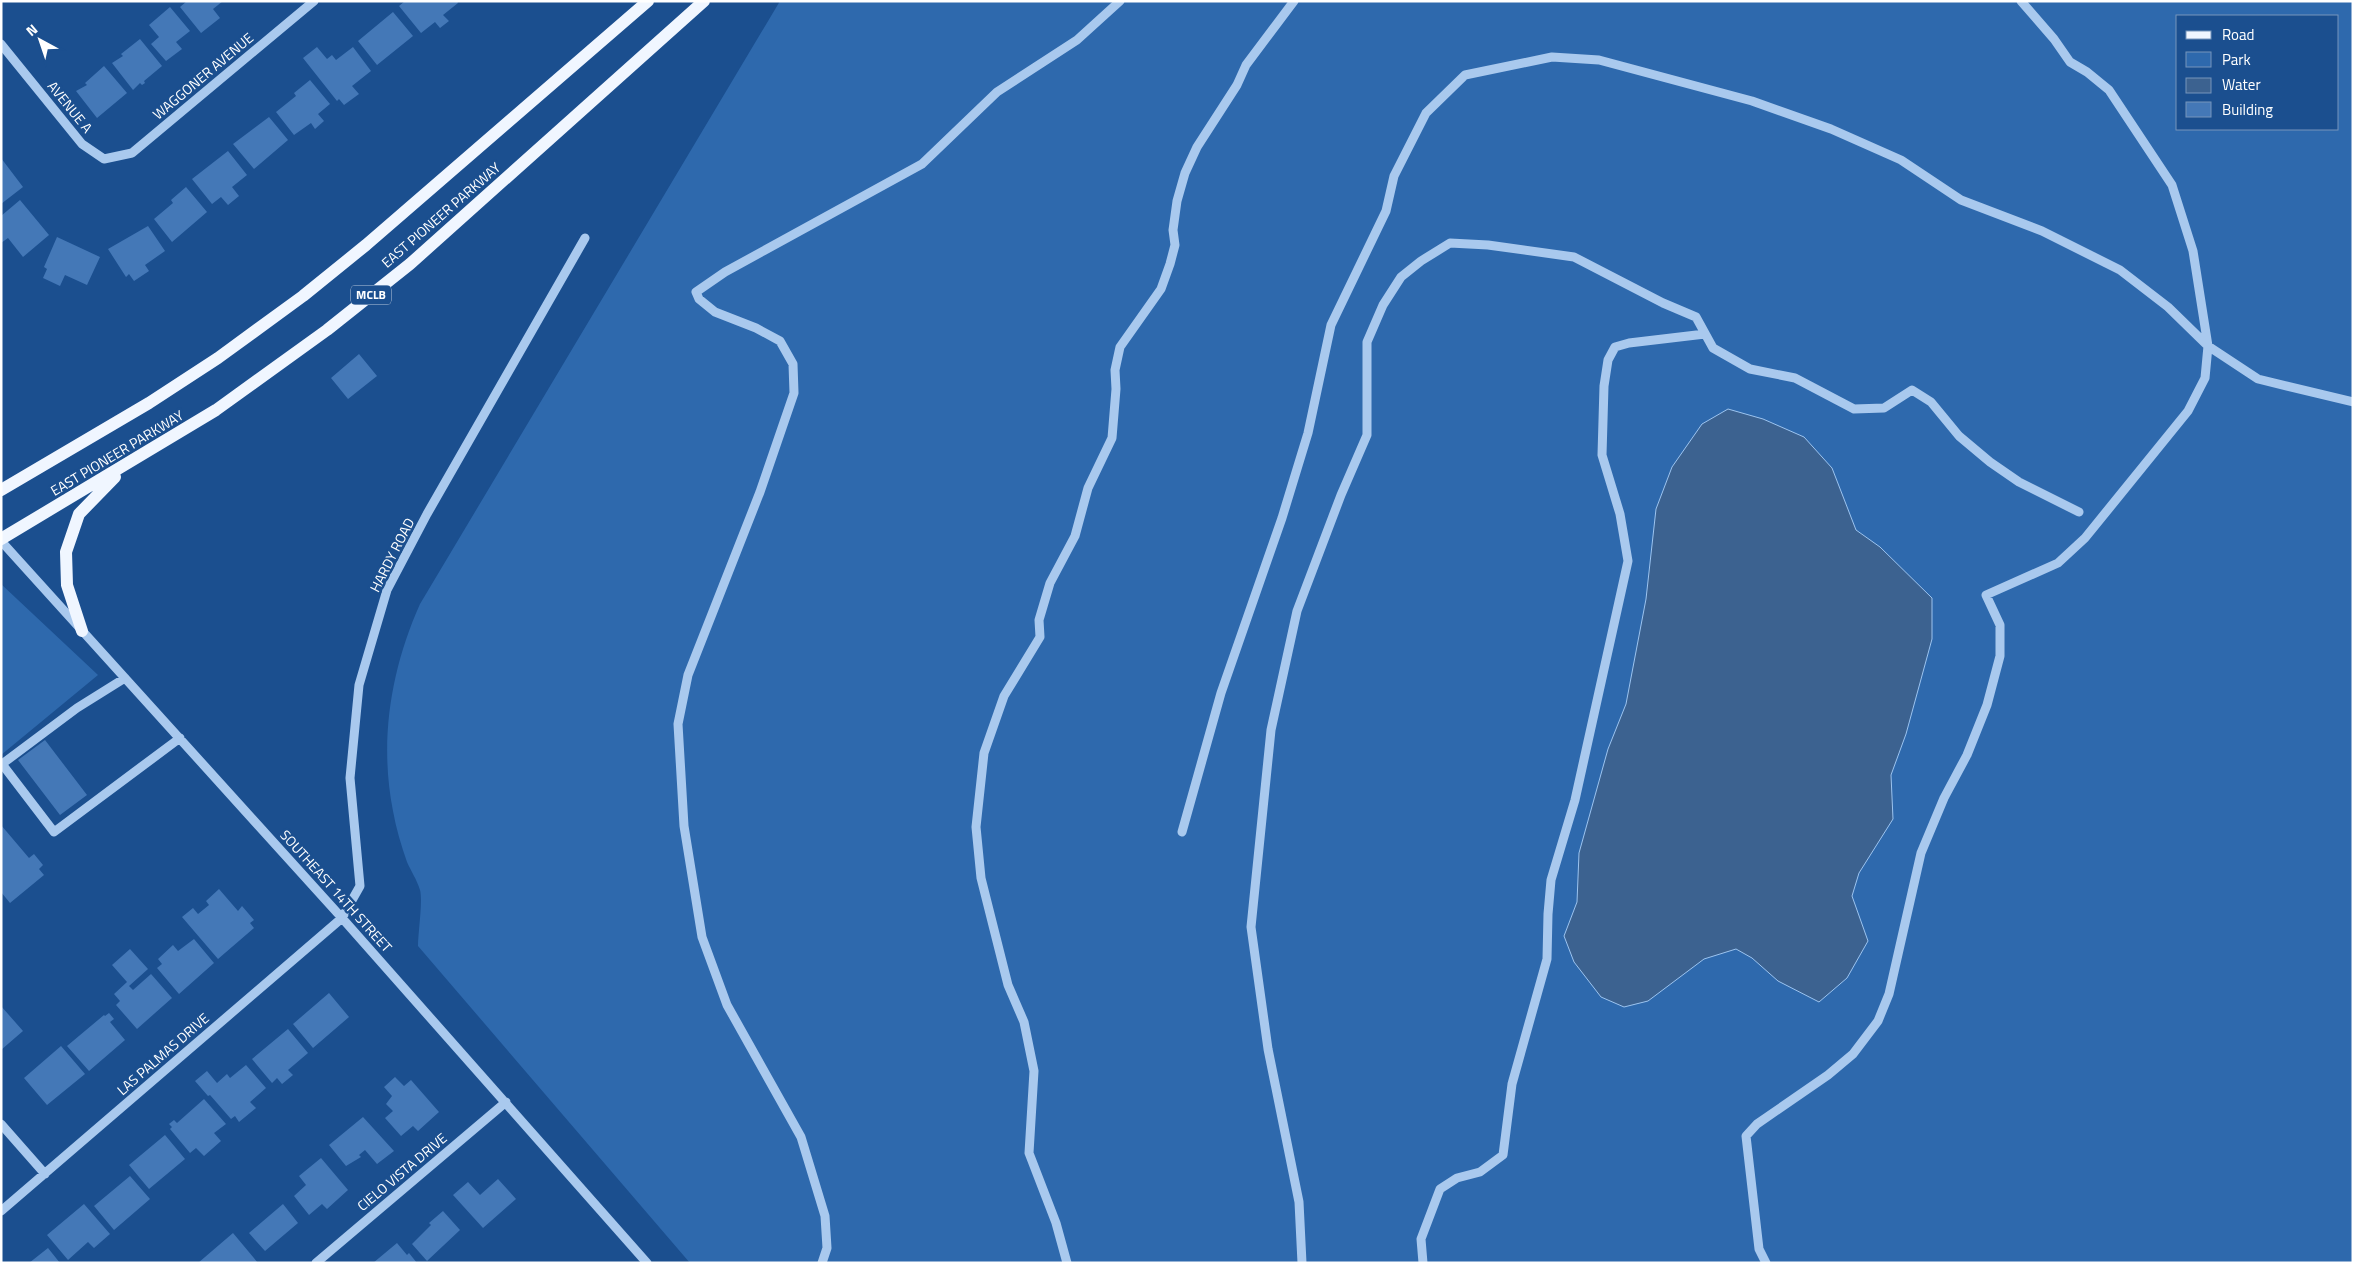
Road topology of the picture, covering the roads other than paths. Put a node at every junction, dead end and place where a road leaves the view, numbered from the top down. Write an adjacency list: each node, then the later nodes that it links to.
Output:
1 (314, 1): 8 (street, WAGGONER AVENUE)
2 (648, 1): 14 (main road, EAST PIONEER PARKWAY)
3 (704, 1): 13 (main road, EAST PIONEER PARKWAY / MCLB)
4 (1120, 1): 28 (street)
5 (1294, 1): 29 (street)
6 (2021, 1): 11 (street)
7 (1, 44): 8 (street, AVENUE A)
8 (104, 159)
9 (585, 238): 21 (street, HARDY ROAD)
10 (1705, 334): 15 (street); 30 (street); 31 (street)
11 (2208, 346): 12 (street); 20 (street); 32 (street)
12 (2353, 402)
13 (126, 466): 16 (main road, EAST PIONEER PARKWAY / MCLB); 17 (main road)
14 (1, 490)
15 (2079, 512)
16 (1, 540): 17 (street, SOUTHEAST 14TH STREET)
17 (82, 631): 18 (street, SOUTHEAST 14TH STREET)
18 (125, 678): 19 (street, SOUTHEAST 14TH STREET); 19 (street)
19 (180, 738): 21 (street, SOUTHEAST 14TH STREET)
20 (1182, 832)
21 (342, 918): 22 (street, SOUTHEAST 14TH STREET); 24 (street, LAS PALMAS DRIVE)
22 (506, 1102): 26 (street, CIELO VISTA DRIVE); 27 (street, SOUTHEAST 14TH STREET)
23 (1, 1124): 24 (street)
24 (45, 1174): 25 (street, LAS PALMAS DRIVE)
25 (1, 1211)
26 (316, 1263)
27 (647, 1263)
28 (822, 1263)
29 (1067, 1263)
30 (1302, 1263)
31 (1423, 1263)
32 (1766, 1263)

